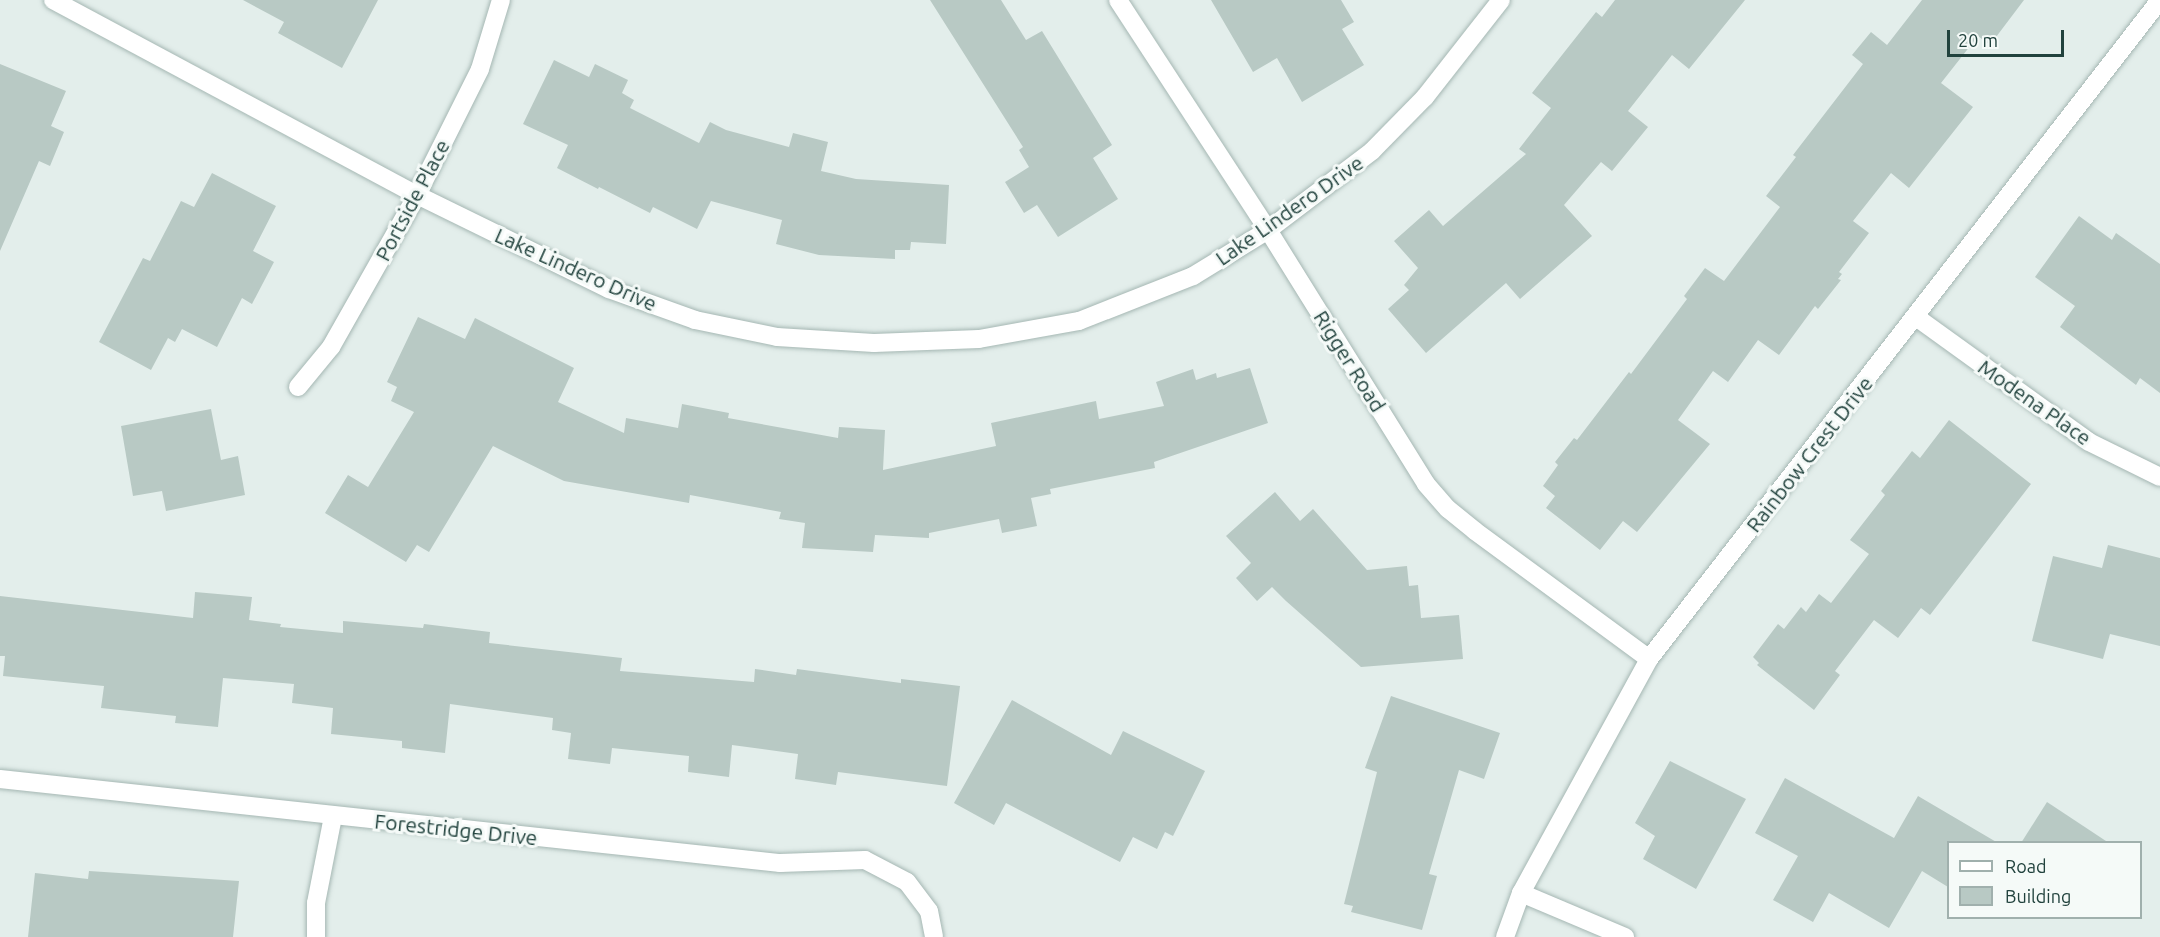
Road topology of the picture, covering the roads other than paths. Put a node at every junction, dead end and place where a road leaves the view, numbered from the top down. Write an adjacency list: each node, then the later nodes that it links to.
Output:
1 (53, 0): 6 (street, Lake Lindero Drive)
2 (501, 0): 6 (street, Portside Place)
3 (1119, 0): 7 (street, Rigger Road)
4 (1501, 0): 7 (street, Lake Lindero Drive)
5 (2160, 0): 8 (street, Rainbow Crest Drive)
6 (417, 195): 7 (street, Lake Lindero Drive); 9 (street, Portside Place)
7 (1268, 230): 11 (street, Rigger Road)
8 (1916, 316): 10 (street, Modena Place); 11 (street, Rainbow Crest Drive)
9 (298, 387)
10 (2160, 477)
11 (1649, 659): 14 (street, Rainbow Crest Drive)
12 (0, 778): 13 (street, Forestridge Drive)
13 (333, 816): 15 (street); 16 (street, Forestridge Drive)
14 (1521, 892): 17 (street, Rainbow Crest Drive); 18 (street)
15 (316, 937)
16 (934, 937)
17 (1505, 937)
18 (1625, 937)

